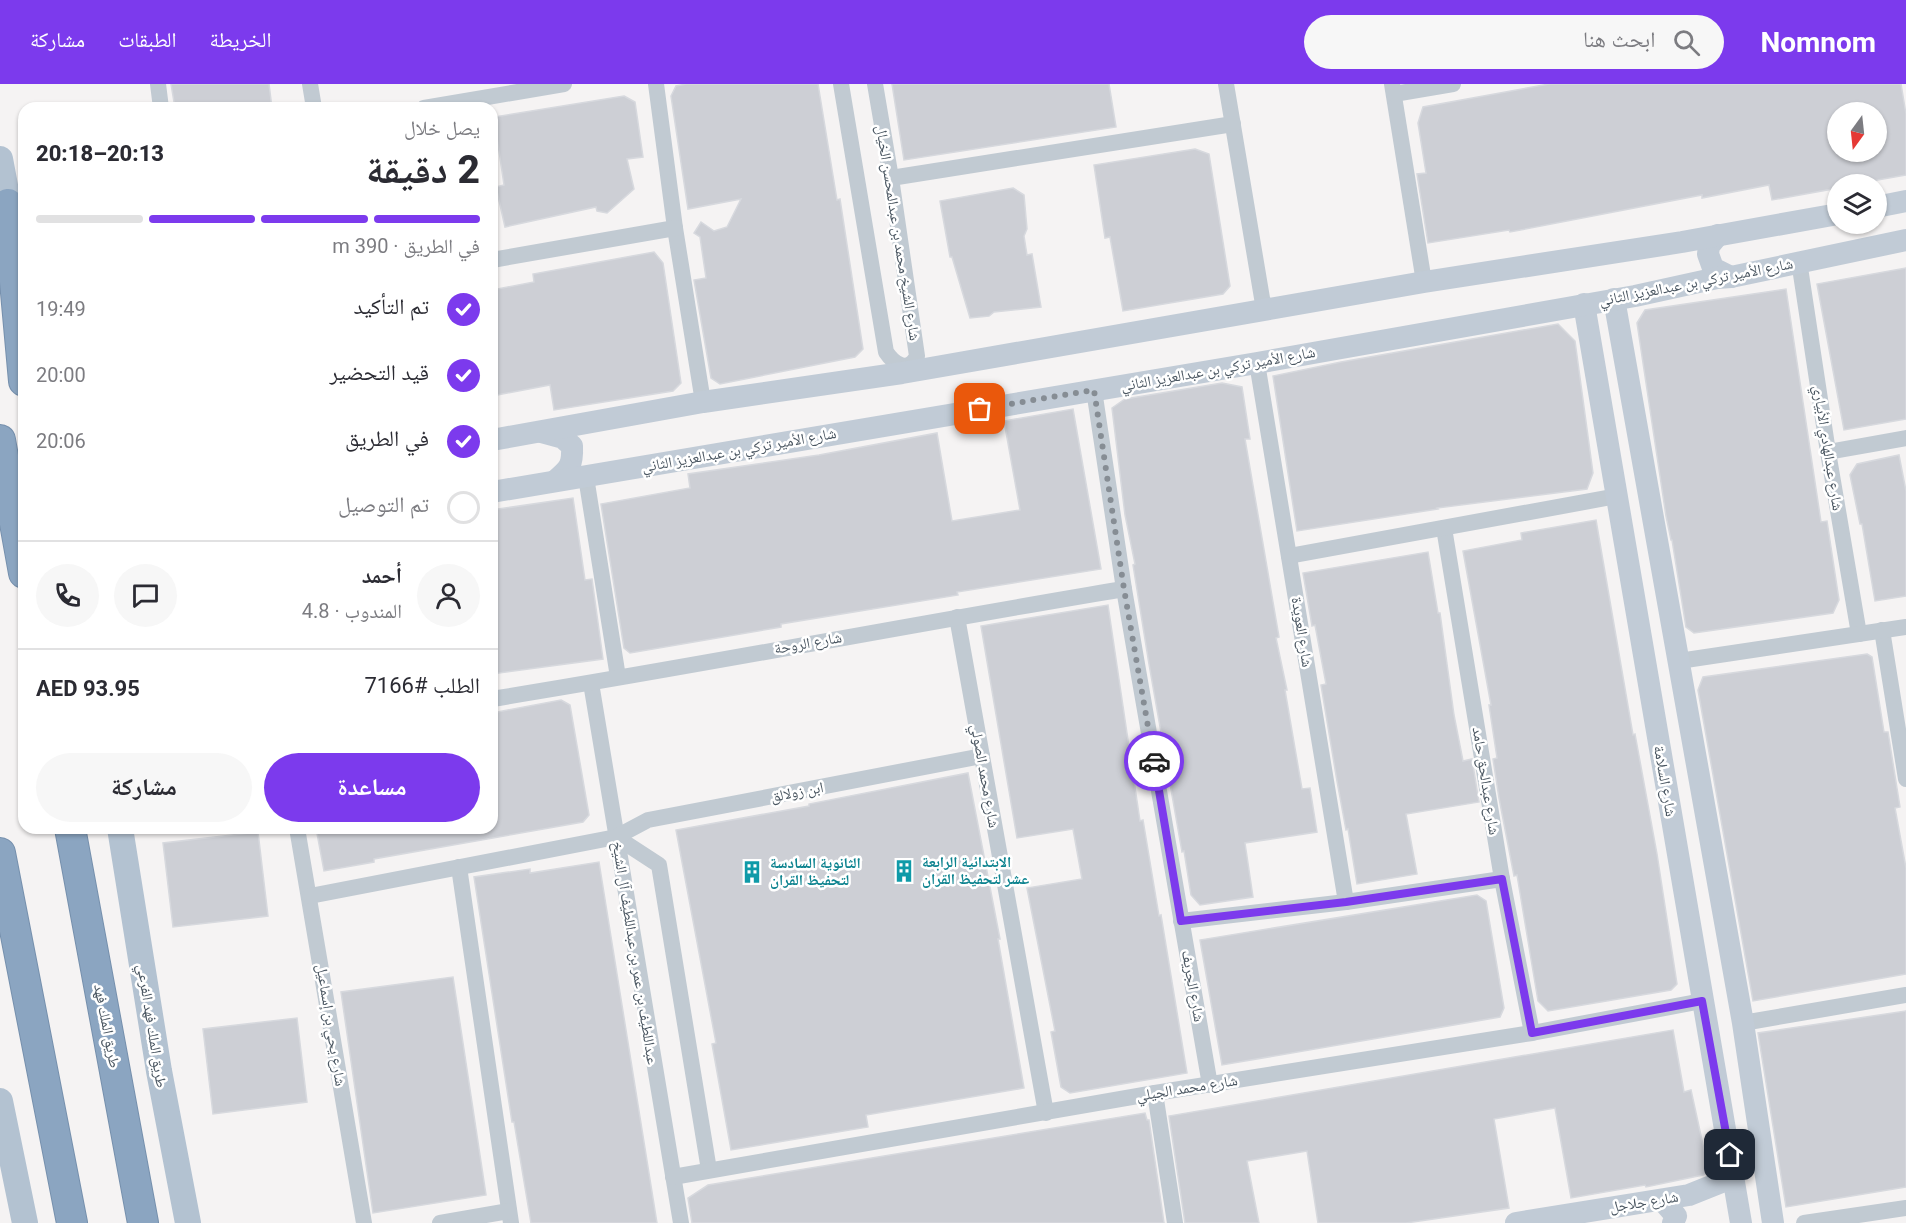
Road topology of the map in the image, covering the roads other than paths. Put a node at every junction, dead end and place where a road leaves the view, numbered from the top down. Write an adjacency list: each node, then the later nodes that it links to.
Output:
1 (158, 84): 10 (street)
2 (310, 84): 11 (street)
3 (564, 84): 12 (street)
4 (656, 84): 20 (street)
5 (841, 84): 15 (street, شارع الشيخ محمد بن عبدالمحسن الخيال)
6 (875, 84): 15 (street, شارع الشيخ محمد بن عبدالمحسن الخيال)
7 (1226, 84): 13 (street)
8 (1453, 84): 9 (street)
9 (1393, 89): 27 (street)
10 (160, 102)
11 (313, 102)
12 (459, 102)
13 (1233, 124): 15 (street); 30 (street)
14 (0, 159): 17 (main road)
15 (891, 178)
16 (1906, 201): 18 (street)
17 (8, 204): 23 (main road); 31 (highway)
18 (1887, 205)
19 (1827, 216): 21 (street)
20 (675, 228): 24 (street); 36 (street)
21 (1718, 235): 26 (street); 27 (street)
22 (1906, 240): 25 (street, شارع الأمير تركي بن عبدالعزيز الثاني)
23 (18, 256)
24 (498, 259)
25 (1799, 261): 26 (street, شارع الأمير تركي بن عبدالعزيز الثاني); 42 (street, شارع عبدالهادي الأبياري)
26 (1731, 276): 28 (street, شارع الأمير تركي بن عبدالعزيز الثاني)
27 (1424, 282): 30 (street)
28 (1614, 299): 29 (street, شارع الأمير تركي بن عبدالعزيز الثاني); 32 (street)
29 (1584, 304): 33 (street, شارع السلامة); 34 (street, شارع الأمير تركي بن عبدالعزيز الثاني)
30 (1264, 310): 36 (street)
31 (18, 315)
32 (1618, 328): 33 (street); 47 (street)
33 (1589, 339): 48 (street, شارع السلامة)
34 (1257, 363): 35 (street, شارع الأمير تركي بن عبدالعزيز الثاني); 51 (street, شارع العويدة)
35 (1094, 390): 43 (street, شارع الأمير تركي بن عبدالعزيز الثاني); 52 (street, شارع الجريف)
36 (704, 402): 37 (street)
37 (602, 421): 38 (street); 43 (street)
38 (540, 432): 40 (street); 45 (street)
39 (1906, 438): 42 (street)
40 (498, 439)
41 (0, 440): 50 (highway)
42 (1828, 452): 56 (street, شارع عبدالهادي الأبياري)
43 (614, 472): 44 (street, شارع الأمير تركي بن عبدالعزيز الثاني)
44 (586, 477): 45 (street, شارع الأمير تركي بن عبدالعزيز الثاني); 58 (street)
45 (555, 481): 46 (street, شارع الأمير تركي بن عبدالعزيز الثاني)
46 (498, 491)
47 (1648, 492): 48 (street); 57 (street)
48 (1617, 496): 49 (street); 74 (street, شارع السلامة)
49 (1444, 528): 51 (street); 69 (street, شارع عبدالحق حامد)
50 (18, 540)
51 (1289, 556): 71 (street, شارع العويدة)
52 (1124, 589): 53 (street, شارع الروحة); 72 (street, شارع الجريف)
53 (957, 617): 58 (street, شارع الروحة); 61 (street, شارع محمد الصولي)
54 (1906, 627): 55 (street)
55 (1882, 630): 56 (street); 62 (street)
56 (1859, 634): 57 (street)
57 (1679, 661): 75 (street)
58 (618, 677): 59 (street, شارع الروحة)
59 (591, 683): 60 (street, شارع الروحة); 66 (street, عبداللطيف بن عمر بن عبداللطيف آل الشيخ)
60 (498, 698)
61 (982, 756): 66 (street, ابن زولالق); 80 (street, شارع محمد الصولي)
62 (1906, 779)
63 (71, 834): 89 (highway, طريق الملك فهد)
64 (121, 834): 90 (main road, طريق الملك فهد الفرعي)
65 (298, 834): 70 (street, شارع يحي بن إسماعيل)
66 (616, 837): 68 (street, ابن زولالق); 81 (street); 83 (street, عبداللطيف بن عمر بن عبداللطيف آل الشيخ)
67 (0, 853): 88 (highway)
68 (459, 867): 70 (street, ابن زولالق); 86 (street)
69 (1502, 879): 71 (street); 76 (street, شارع عبدالحق حامد)
70 (310, 896): 91 (street, شارع يحي بن إسماعيل)
71 (1346, 902): 72 (street)
72 (1181, 921): 77 (street, شارع الجريف)
73 (1906, 995): 75 (street)
74 (1702, 1001): 76 (street, شارع محمد الجيلي); 82 (street, شارع السلامة)
75 (1743, 1023): 98 (street)
76 (1532, 1033): 77 (street, شارع محمد الجيلي)
77 (1210, 1084): 78 (street, شارع محمد الجيلي)
78 (1155, 1094): 80 (street, شارع محمد الجيلي); 94 (street)
79 (0, 1101): 87 (main road)
80 (1046, 1113): 81 (street, شارع محمد الجيلي)
81 (709, 1170): 83 (street, شارع محمد الجيلي)
82 (1734, 1177): 84 (street, شارع جلاجل); 97 (street, شارع السلامة)
83 (673, 1178): 93 (street, عبداللطيف بن عمر بن عبداللطيف آل الشيخ)
84 (1662, 1200): 95 (street, شارع جلاجل); 96 (street)
85 (1906, 1208): 99 (street)
86 (510, 1217): 92 (street)
87 (24, 1223)
88 (72, 1223)
89 (143, 1223)
90 (188, 1223)
91 (364, 1223)
92 (440, 1223)
93 (681, 1223)
94 (1174, 1223)
95 (1516, 1223)
96 (1672, 1223)
97 (1741, 1223)
98 (1773, 1223)
99 (1804, 1223)

